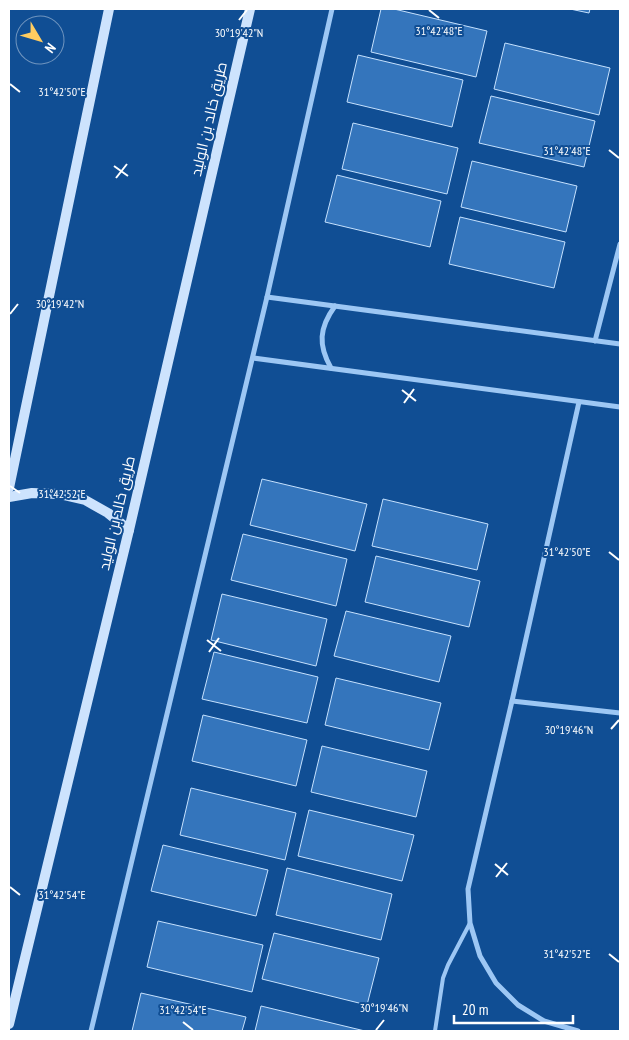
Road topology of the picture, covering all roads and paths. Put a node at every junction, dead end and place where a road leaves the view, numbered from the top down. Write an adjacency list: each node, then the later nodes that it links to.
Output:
1 (109, 9): 13 (street)
2 (250, 9): 15 (street, طريق خالد بن الوليد)
3 (332, 9): 5 (street)
4 (620, 244): 7 (street)
5 (267, 298): 6 (street); 9 (street)
6 (335, 306): 7 (street); 10 (street)
7 (595, 341): 8 (street)
8 (620, 344)
9 (253, 358): 10 (street); 20 (street)
10 (331, 368): 11 (street)
11 (578, 402): 12 (street); 16 (street)
12 (620, 407)
13 (9, 488)
14 (9, 498): 15 (street)
15 (128, 530): 19 (street, طريق خالد بن الوليد)
16 (512, 701): 17 (street); 18 (street)
17 (620, 713)
18 (470, 923): 21 (lane); 22 (street)
19 (9, 1024)
20 (91, 1031)
21 (435, 1031)
22 (578, 1031)

